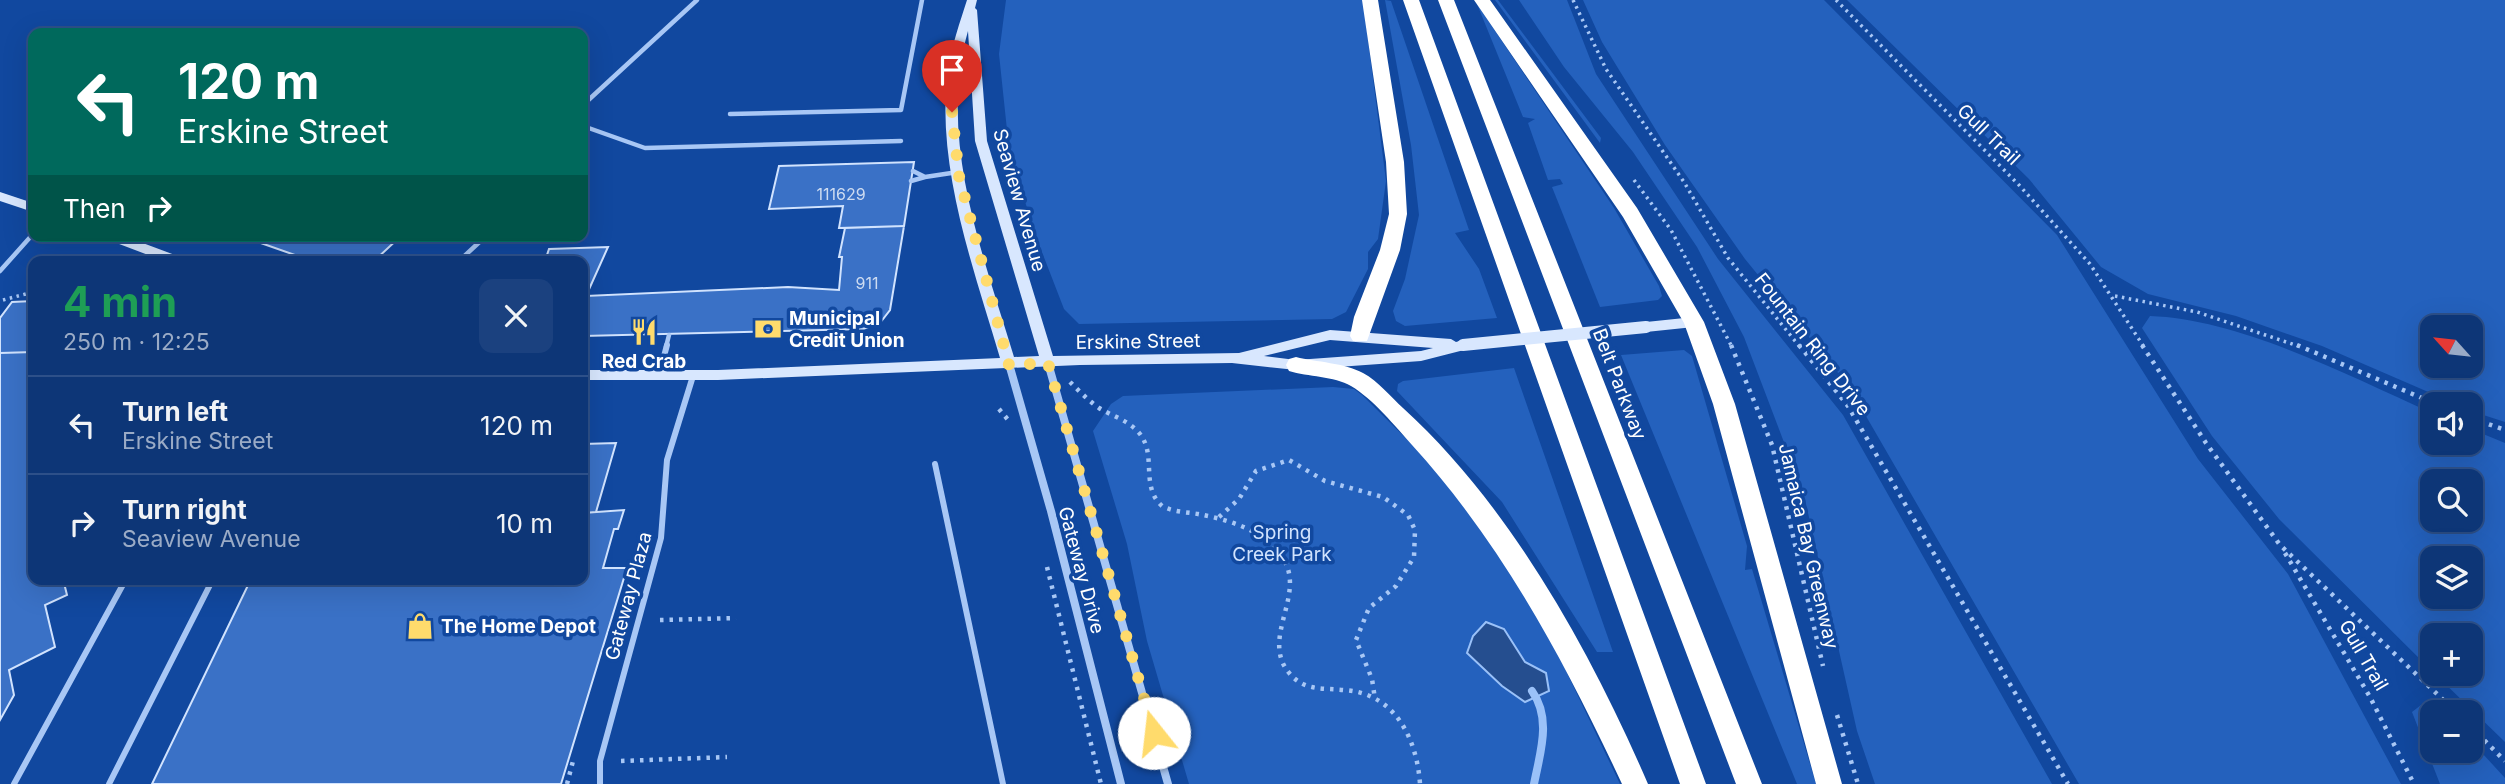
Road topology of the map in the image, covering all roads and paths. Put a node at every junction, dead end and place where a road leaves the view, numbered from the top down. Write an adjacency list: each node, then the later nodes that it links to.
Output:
1 (697, 0): 10 (lane)
2 (922, 0): 11 (lane)
3 (1370, 0): 32 (highway)
4 (1411, 0): 74 (highway)
5 (1446, 0): 75 (highway, Belt Parkway)
6 (1482, 0): 30 (highway)
7 (1573, 0): 78 (path, Fountain Ring Drive)
8 (1836, 0): 27 (path, Gull Trail)
9 (972, 1): 15 (main road, Seaview Avenue); 35 (main road, Seaview Avenue)
10 (588, 100)
11 (730, 114)
12 (588, 127): 13 (lane)
13 (901, 141)
14 (913, 171): 16 (lane)
15 (958, 172): 16 (lane); 36 (main road, Seaview Avenue)
16 (925, 177): 17 (lane)
17 (911, 181)
18 (0, 196): 19 (main road)
19 (28, 206)
20 (28, 240): 25 (lane)
21 (126, 242): 23 (main road)
22 (480, 242): 24 (lane)
23 (164, 256)
24 (465, 256)
25 (0, 271)
26 (28, 293): 28 (path)
27 (2114, 296): 41 (path); 49 (path, Gull Trail)
28 (3, 300)
29 (1719, 319): 55 (path, Jamaica Bay Greenway)
30 (1694, 322): 33 (main road, Erskine Street, bridge); 76 (highway)
31 (669, 335): 39 (lane)
32 (1360, 336): 33 (main road, Erskine Street); 34 (main road, Erskine Street)
33 (1463, 345): 37 (main road, Erskine Street)
34 (1232, 358): 35 (main road, Erskine Street); 37 (main road, Erskine Street)
35 (1048, 363): 36 (main road, Erskine Street); 71 (street, Gateway Drive)
36 (1009, 365): 40 (main road, Erskine Street); 70 (street, Gateway Drive)
37 (1296, 365): 73 (highway)
38 (588, 375): 39 (main road, Erskine Street)
39 (659, 375): 40 (main road, Erskine Street)
40 (693, 375): 67 (lane, Gateway Plaza)
41 (2420, 397)
42 (1095, 405): 48 (path)
43 (999, 409): 45 (path)
44 (2483, 422): 46 (path)
45 (1011, 423)
46 (2505, 430)
47 (935, 464): 68 (lane)
48 (1219, 518): 56 (path); 56 (path)
49 (2280, 545): 57 (path, Gull Trail); 79 (path, Gull Trail)
50 (1044, 557): 69 (path)
51 (123, 585): 64 (lane)
52 (210, 585): 65 (lane)
53 (736, 618): 54 (path)
54 (660, 620)
55 (1826, 679)
56 (1376, 699): 72 (path)
57 (2443, 700)
58 (1834, 705): 77 (path)
59 (2483, 739): 63 (path)
60 (727, 757): 62 (path)
61 (573, 761): 66 (path)
62 (621, 761)
63 (2505, 761)
64 (14, 784)
65 (109, 784)
66 (567, 784)
67 (600, 784)
68 (1003, 784)
69 (1101, 784)
70 (1121, 784)
71 (1168, 784)
72 (1420, 784)
73 (1635, 784)
74 (1693, 784)
75 (1749, 784)
76 (1829, 784)
77 (1858, 784)
78 (2068, 784)
79 (2414, 784)

